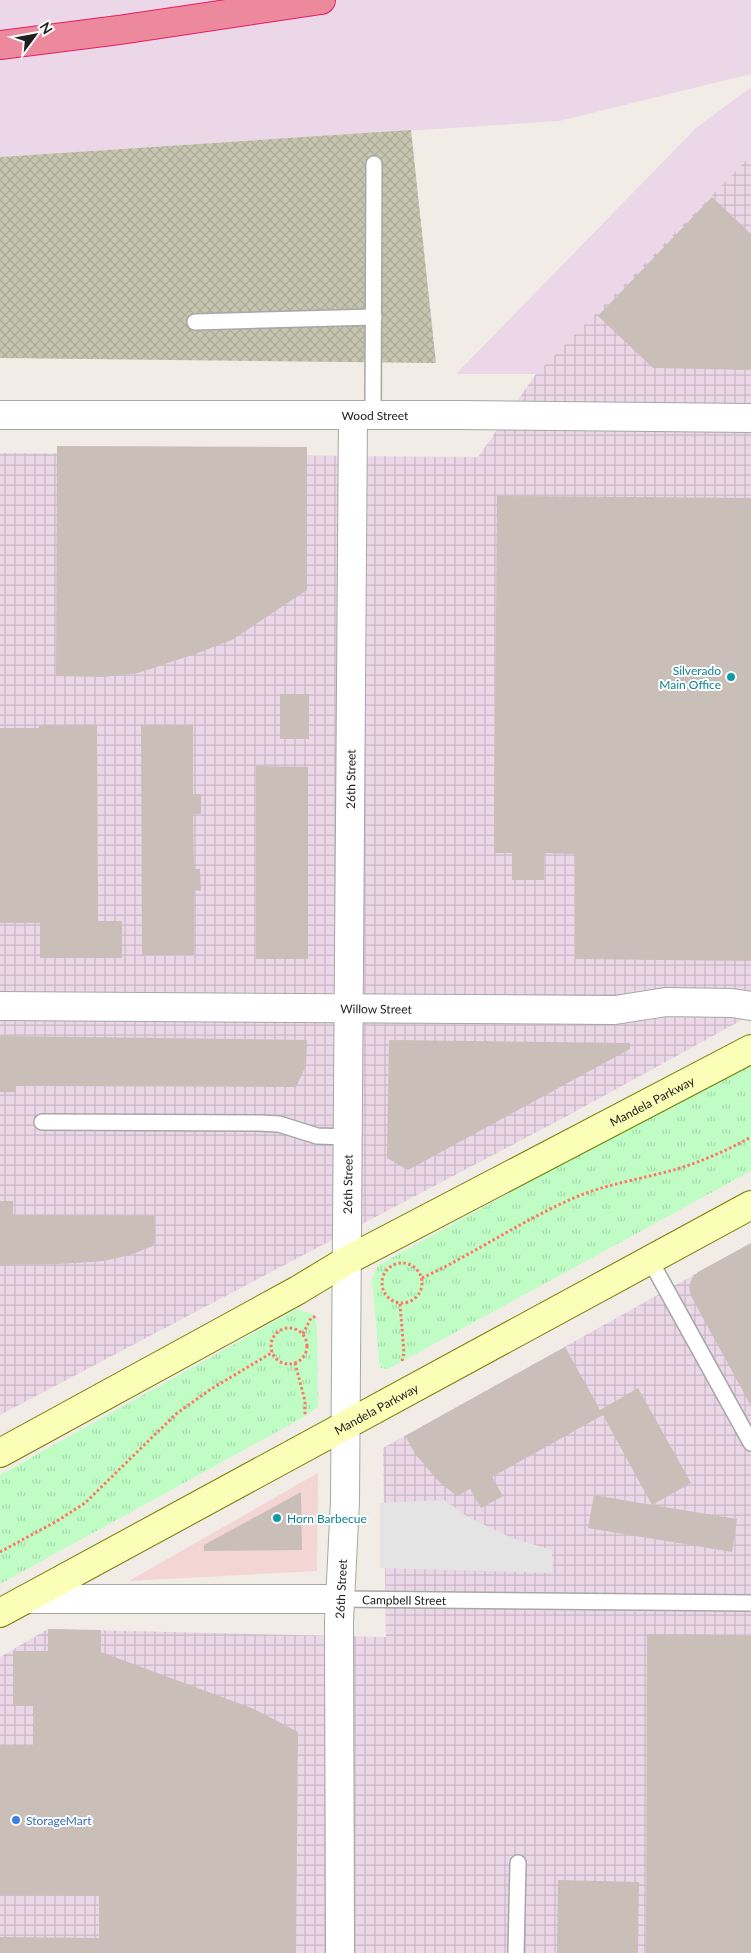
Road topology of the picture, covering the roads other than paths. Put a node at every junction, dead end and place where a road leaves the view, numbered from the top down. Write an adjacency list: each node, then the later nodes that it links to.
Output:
1 (321, 0): 2 (highway)
2 (0, 45)
3 (374, 164): 4 (lane)
4 (374, 317): 5 (lane); 7 (lane)
5 (195, 322)
6 (0, 415): 7 (street, Wood Street)
7 (363, 416): 8 (street, Wood Street); 11 (street, 26th Street)
8 (751, 418)
9 (0, 1006): 11 (street, Willow Street)
10 (751, 1006): 11 (street, Willow Street)
11 (349, 1010): 14 (street, 26th Street)
12 (751, 1049): 17 (main road, Mandela Parkway)
13 (42, 1122): 14 (lane)
14 (347, 1137): 17 (street, 26th Street)
15 (751, 1205): 16 (main road, Mandela Parkway)
16 (650, 1260): 18 (main road, Mandela Parkway); 19 (lane)
17 (346, 1261): 18 (street, 26th Street); 20 (main road, Mandela Parkway)
18 (345, 1424): 21 (main road, Mandela Parkway); 22 (street, 26th Street)
19 (751, 1444)
20 (0, 1453)
21 (26, 1599): 22 (street, Campbell Street); 24 (main road, Mandela Parkway)
22 (339, 1599): 23 (lane, Campbell Street); 26 (street, 26th Street)
23 (751, 1603)
24 (0, 1613)
25 (518, 1864): 27 (lane)
26 (340, 1953)
27 (516, 1953)

